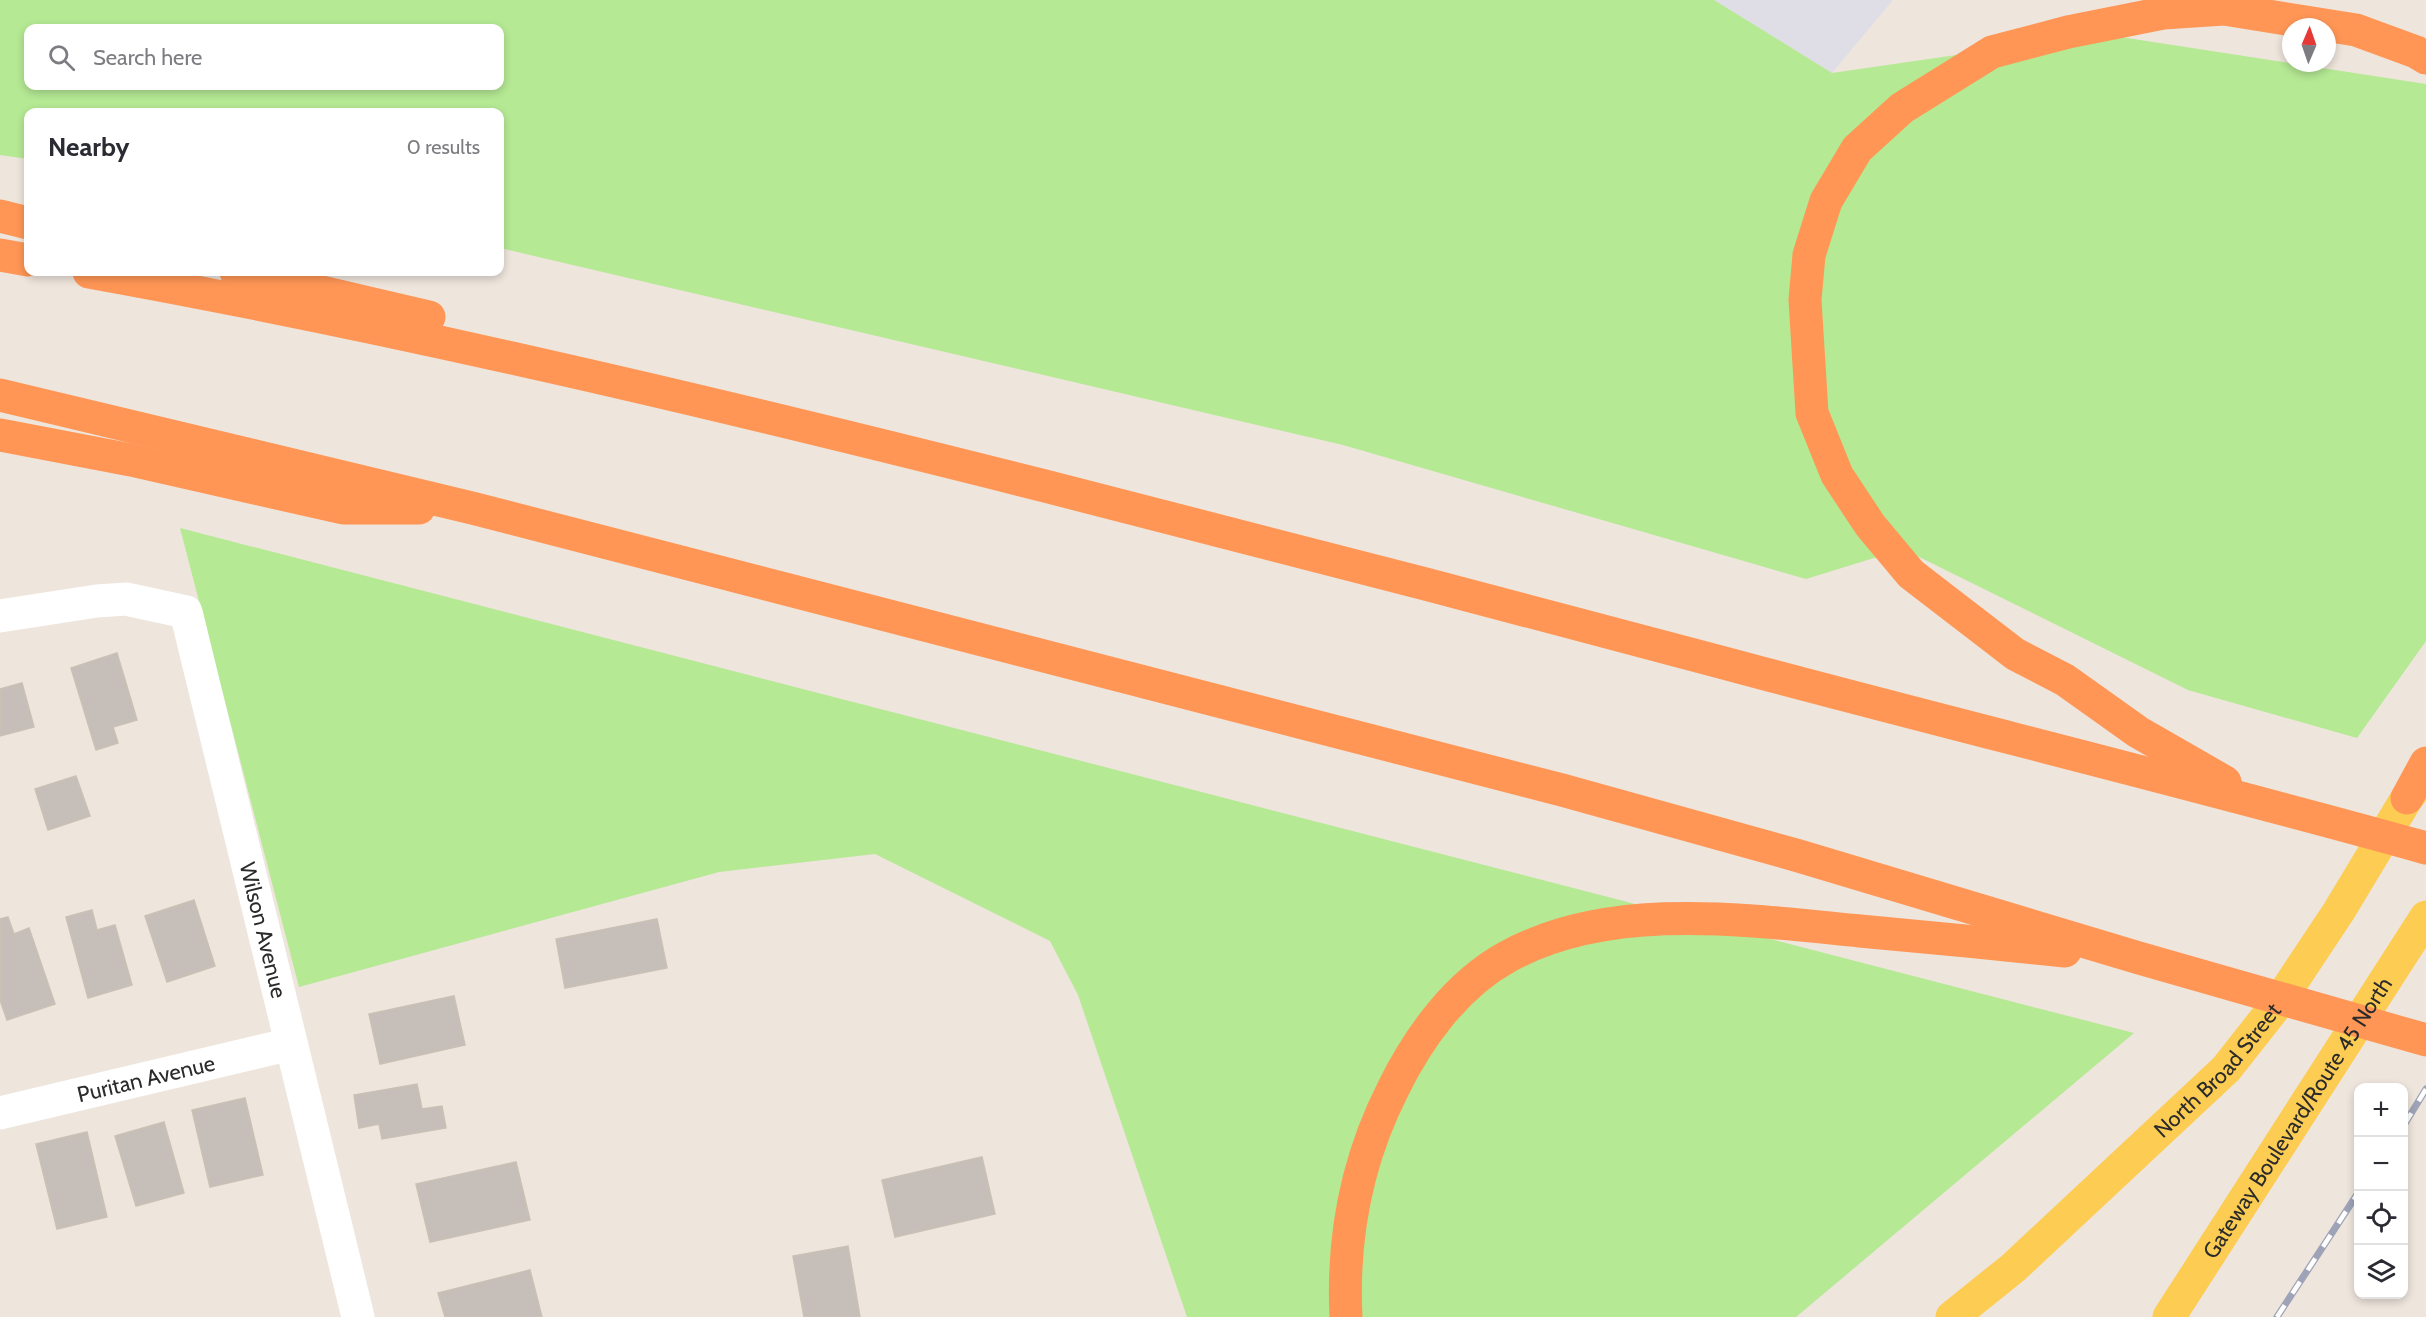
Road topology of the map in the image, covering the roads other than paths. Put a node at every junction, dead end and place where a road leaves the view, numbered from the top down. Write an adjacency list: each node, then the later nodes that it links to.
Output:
1 (2426, 58): 15 (highway)
2 (0, 216): 3 (highway)
3 (24, 222)
4 (0, 255): 5 (highway)
5 (24, 259)
6 (111, 276): 10 (highway)
7 (253, 276): 10 (highway)
8 (0, 395): 11 (highway)
9 (0, 435): 11 (highway)
10 (985, 471): 15 (highway)
11 (472, 508): 18 (highway)
12 (0, 616): 20 (street, Wilson Avenue)
13 (2426, 763): 14 (highway)
14 (2417, 785): 24 (main road, North Broad Street)
15 (2260, 802): 16 (highway)
16 (2426, 848)
17 (2426, 917): 25 (main road, Gateway Boulevard/Route 45 North)
18 (2139, 958): 19 (highway); 23 (highway)
19 (2426, 1040)
20 (291, 1044): 21 (street, Puritan Avenue); 22 (street, Wilson Avenue)
21 (0, 1113)
22 (358, 1317)
23 (1346, 1317)
24 (1952, 1317)
25 (2169, 1317)

